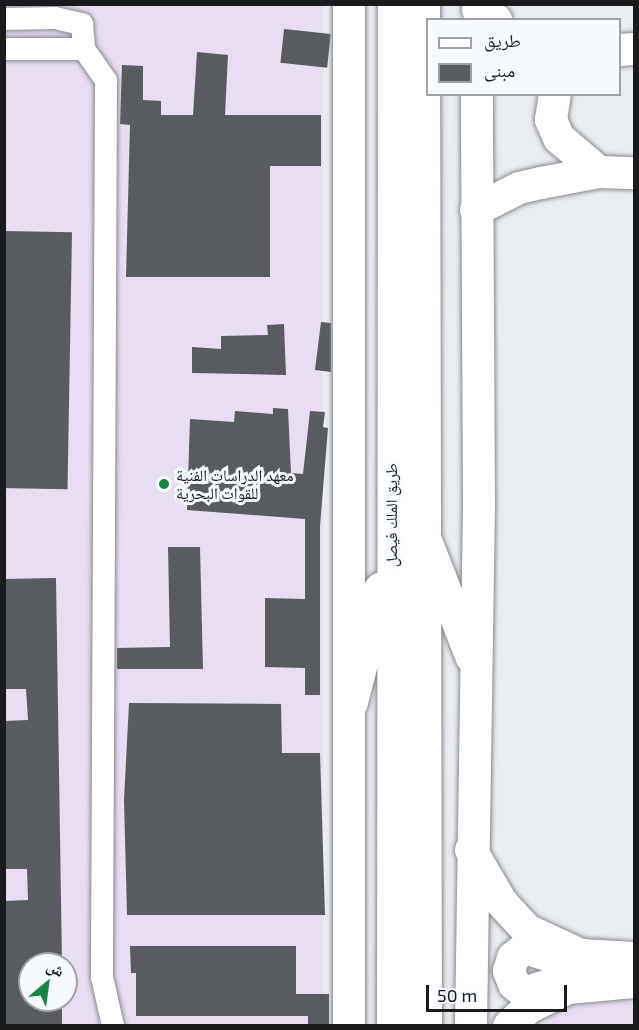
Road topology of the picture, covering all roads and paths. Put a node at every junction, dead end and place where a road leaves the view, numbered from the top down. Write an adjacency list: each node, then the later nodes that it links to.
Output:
1 (349, 4): 16 (main road)
2 (394, 4): 14 (highway, طريق الملك فيصل)
3 (423, 4): 13 (highway, طريق الملك فيصل)
4 (83, 14): 5 (street); 7 (street)
5 (4, 19)
6 (4, 49): 7 (street)
7 (84, 49): 19 (street)
8 (477, 96): 12 (main road)
9 (555, 96): 10 (main road)
10 (599, 172): 11 (main road); 12 (main road)
11 (634, 173)
12 (476, 210): 15 (main road)
13 (423, 532): 15 (main road); 22 (highway, طريق الملك فيصل)
14 (391, 556): 16 (highway); 21 (highway, طريق الملك فيصل)
15 (477, 671): 17 (main road)
16 (351, 702): 20 (main road)
17 (471, 850): 18 (main road); 23 (main road)
18 (620, 970): 24 (main road)
19 (113, 1026)
20 (350, 1026)
21 (393, 1026)
22 (424, 1026)
23 (471, 1026)
24 (509, 1026)

